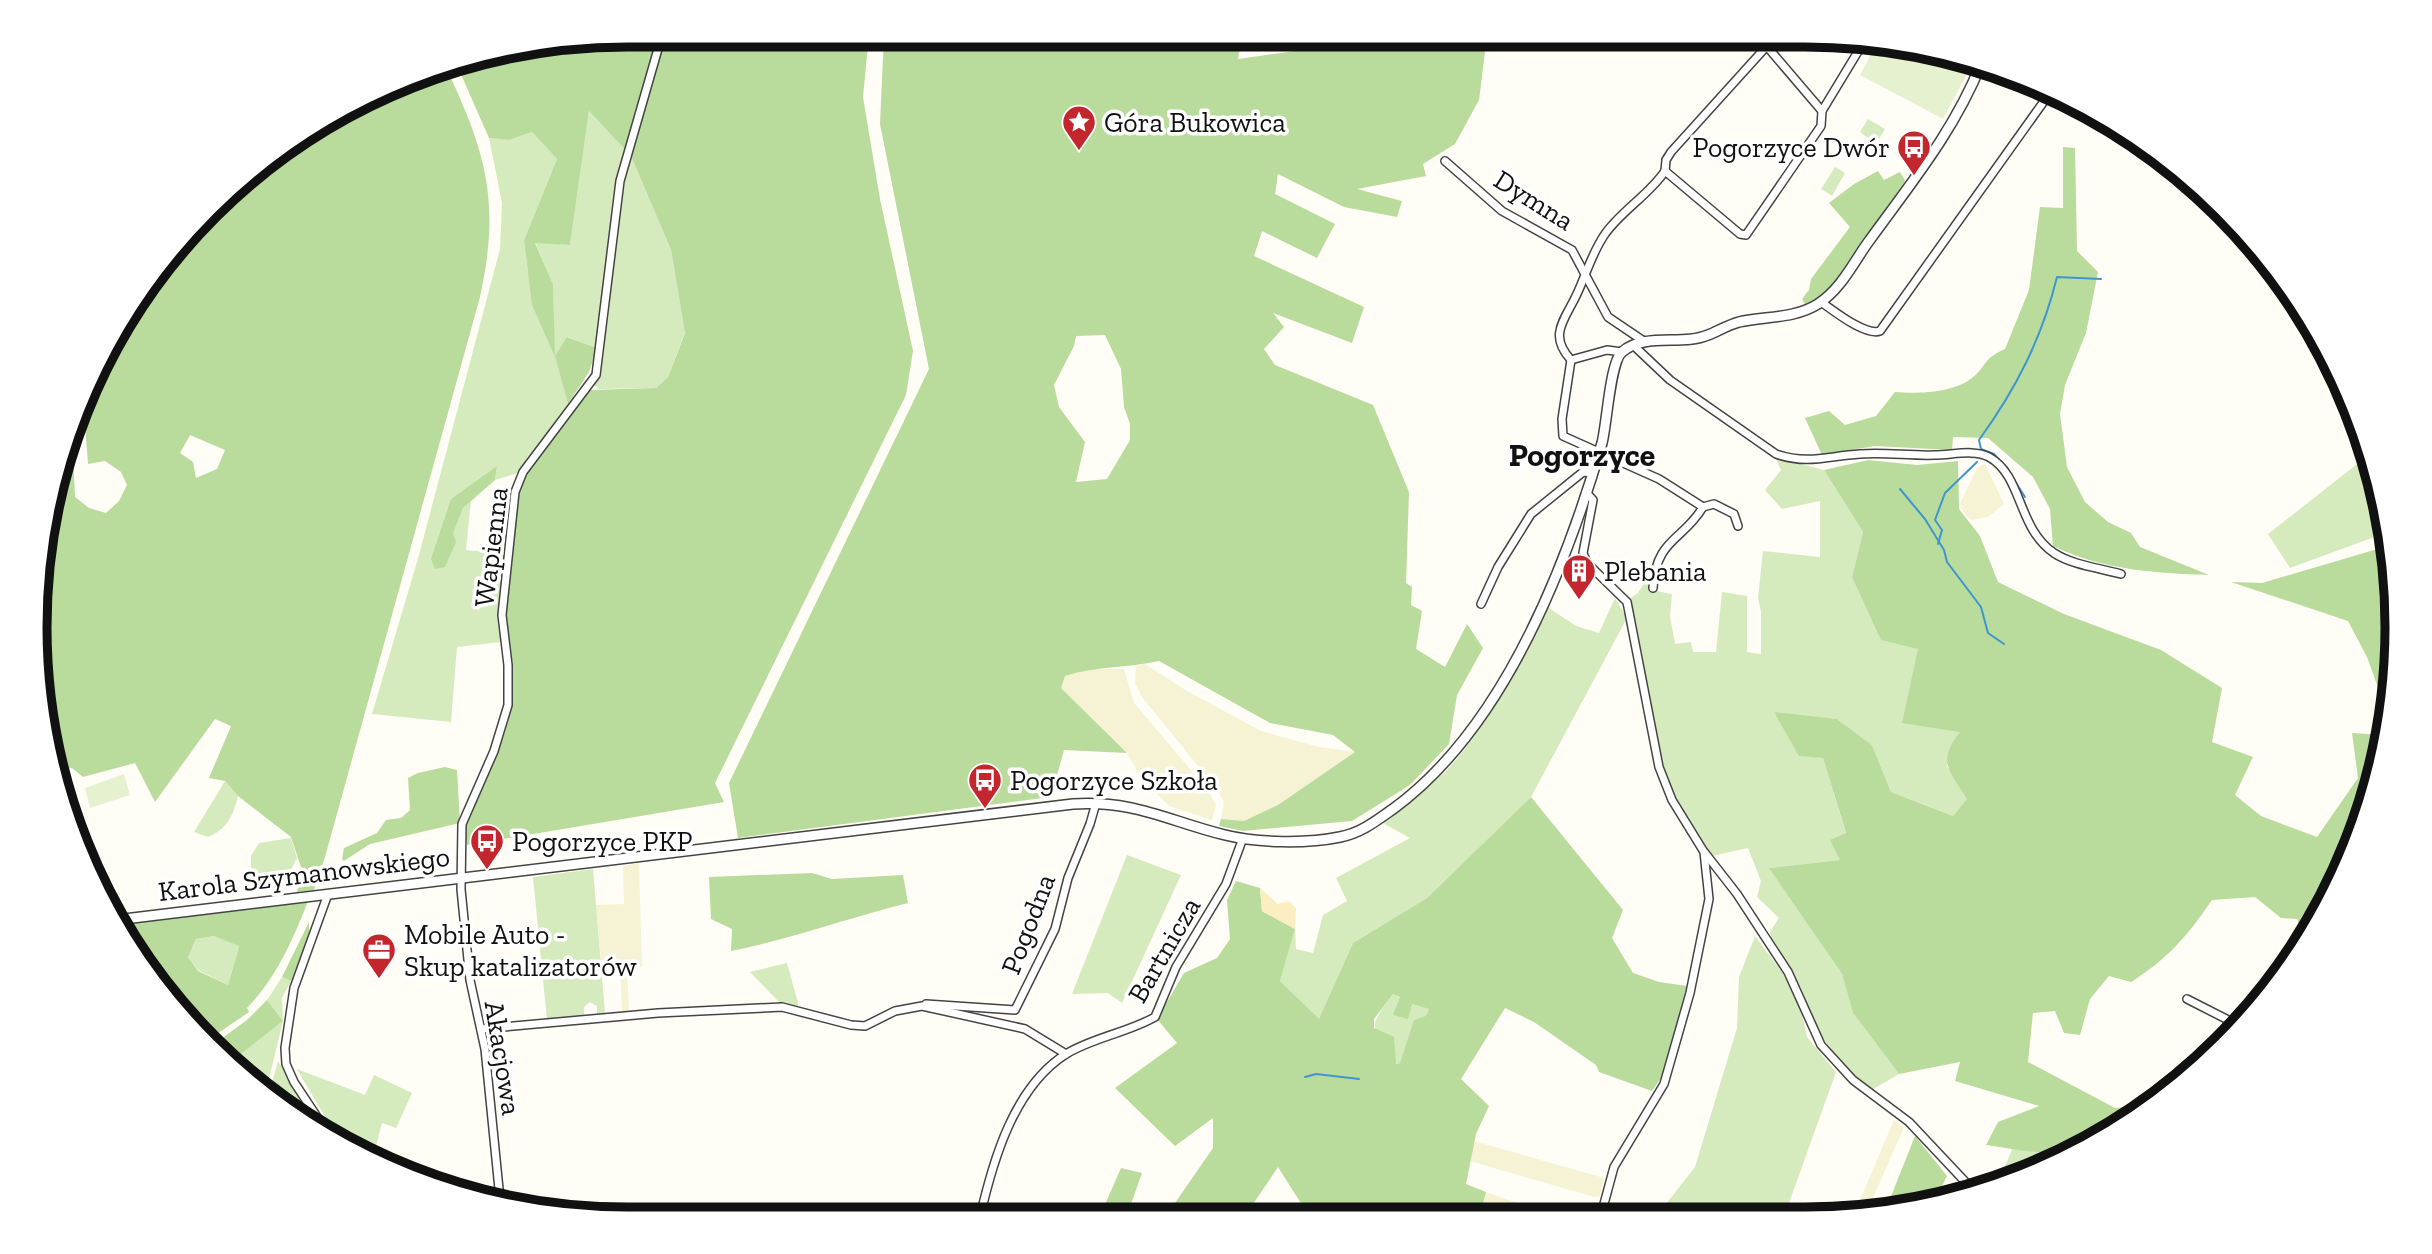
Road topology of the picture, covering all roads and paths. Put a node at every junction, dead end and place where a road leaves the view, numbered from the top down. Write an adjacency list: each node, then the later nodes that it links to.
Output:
1 (659, 47): 26 (street, Wapienna)
2 (1766, 47): 6 (street); 8 (street)
3 (1860, 50): 6 (street)
4 (1977, 74): 10 (street)
5 (2046, 100): 10 (street)
6 (1822, 111): 8 (street)
7 (1445, 161): 9 (street, Dymna)
8 (1665, 171): 9 (street)
9 (1585, 274): 11 (street, Dymna); 14 (street)
10 (1821, 302): 11 (street)
11 (1645, 342): 12 (street)
12 (1633, 345): 13 (street); 20 (street)
13 (1622, 352): 14 (street); 15 (street, Karola Szymanowskiego)
14 (1572, 360): 15 (street)
15 (1599, 453): 16 (street, Karola Szymanowskiego); 18 (street)
16 (1592, 473): 17 (street, Karola Szymanowskiego); 22 (street)
17 (1586, 492): 24 (street, Karola Szymanowskiego); 25 (street)
18 (1703, 507): 19 (street); 21 (street)
19 (1738, 526)
20 (2121, 574)
21 (1653, 588)
22 (1481, 604)
23 (1096, 803): 24 (street, Karola Szymanowskiego); 26 (street, Karola Szymanowskiego); 30 (street, Pogodna)
24 (1243, 838): 33 (street, Bartnicza)
25 (1704, 852): 35 (street); 38 (street)
26 (462, 878): 27 (street, Karola Szymanowskiego); 32 (street, Akacjowa)
27 (328, 894): 28 (street, Karola Szymanowskiego); 34 (street)
28 (126, 919)
29 (2187, 999): 31 (street)
30 (922, 1006): 32 (street); 33 (street)
31 (2230, 1021)
32 (481, 1029): 36 (street, Akacjowa)
33 (1066, 1054): 37 (street, Bartnicza)
34 (317, 1116)
35 (1967, 1183)
36 (498, 1192)
37 (983, 1207)
38 (1603, 1207)

